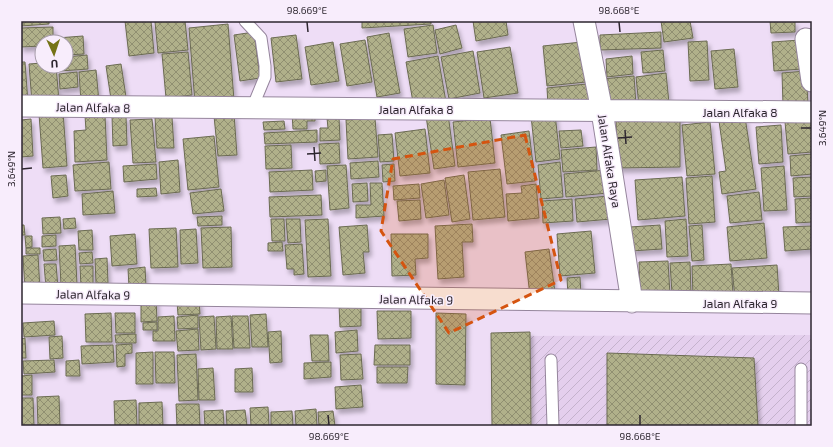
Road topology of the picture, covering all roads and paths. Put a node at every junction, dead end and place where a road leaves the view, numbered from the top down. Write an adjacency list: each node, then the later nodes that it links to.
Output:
1 (245, 21): 6 (lane)
2 (584, 21): 7 (street, Jalan Alfaka Raya)
3 (806, 39): 4 (street)
4 (812, 81)
5 (21, 106): 6 (street, Jalan Alfaka 8)
6 (255, 108): 7 (street, Jalan Alfaka 8)
7 (602, 111): 8 (street, Jalan Alfaka 8); 10 (street, Jalan Alfaka Raya)
8 (812, 112)
9 (21, 293): 10 (street, Jalan Alfaka 9)
10 (632, 302): 11 (street, Jalan Alfaka 9)
11 (812, 303)
12 (551, 360): 14 (lane)
13 (801, 368): 15 (lane)
14 (554, 426)
15 (801, 426)

